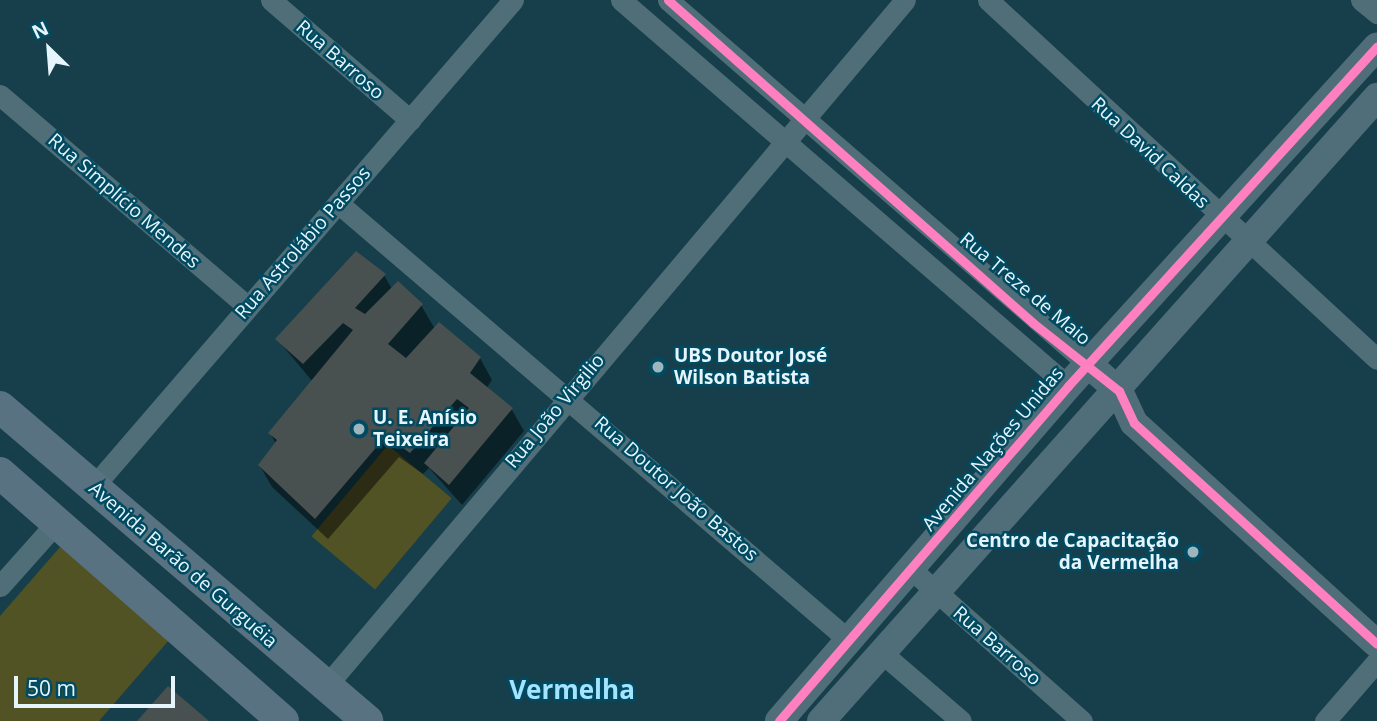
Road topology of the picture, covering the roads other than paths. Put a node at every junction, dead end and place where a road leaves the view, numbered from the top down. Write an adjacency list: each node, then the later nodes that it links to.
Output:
1 (271, 0): 13 (street, Rua Barroso)
2 (513, 0): 13 (street, Rua Astrolábio Passos)
3 (621, 0): 14 (street)
4 (668, 0): 12 (street, Rua Treze de Maio)
5 (905, 0): 12 (street, Rua João Virgilio)
6 (988, 0): 16 (street, Rua David Caldas)
7 (1362, 0): 8 (street)
8 (1377, 13)
9 (1377, 46): 16 (street, Avenida Nações Unidas)
10 (0, 95): 18 (street, Rua Simplício Mendes)
11 (1377, 97): 17 (street)
12 (803, 119): 14 (street, Rua João Virgilio); 20 (street, Rua Treze de Maio)
13 (410, 120): 15 (street, Rua Astrolábio Passos)
14 (786, 139): 21 (street); 23 (street, Rua João Virgilio)
15 (338, 203): 18 (street, Rua Astrolábio Passos); 23 (street, Rua Doutor João Bastos)
16 (1222, 221): 17 (street, Rua David Caldas); 20 (street, Avenida Nações Unidas)
17 (1248, 243): 19 (street, Rua David Caldas); 22 (street)
18 (248, 307): 28 (street, Rua Astrolábio Passos)
19 (1377, 359)
20 (1088, 364): 21 (street, Avenida Nações Unidas); 22 (street, Rua Treze de Maio)
21 (1068, 386): 25 (street); 30 (street, Avenida Nações Unidas)
22 (1119, 391): 25 (street); 26 (street, Rua Treze de Maio)
23 (568, 395): 33 (street, Rua Doutor João Bastos); 37 (street, Rua João Virgilio)
24 (0, 407): 28 (main road, Avenida Barão de Gurguéia)
25 (1096, 415): 26 (street); 32 (street)
26 (1134, 423): 34 (street, Rua Treze de Maio)
27 (0, 473): 29 (main road)
28 (93, 487): 37 (main road, Avenida Barão de Gurguéia)
29 (57, 522): 31 (street); 38 (main road)
30 (913, 571): 32 (street, Rua Barroso); 33 (street, Avenida Nações Unidas)
31 (0, 586)
32 (935, 592): 35 (street); 43 (street, Rua Barroso)
33 (851, 642): 40 (street, Avenida Nações Unidas)
34 (1377, 644)
35 (882, 653): 41 (street); 42 (street)
36 (1377, 661): 44 (street)
37 (327, 685): 39 (main road, Avenida Barão de Gurguéia)
38 (283, 721)
39 (368, 721)
40 (779, 721)
41 (821, 721)
42 (961, 721)
43 (1082, 721)
44 (1325, 721)

